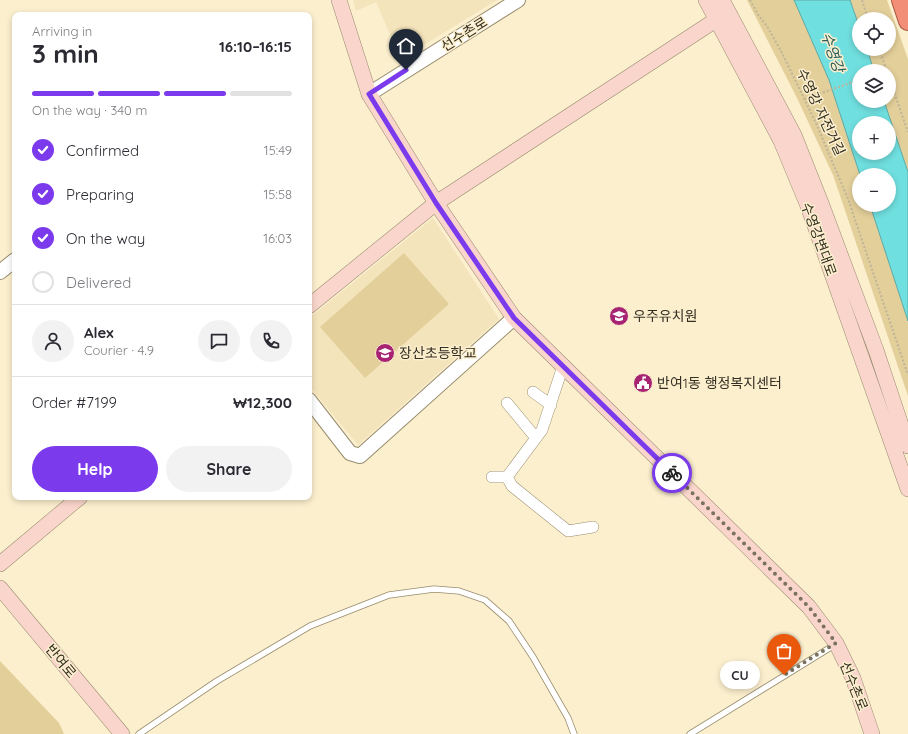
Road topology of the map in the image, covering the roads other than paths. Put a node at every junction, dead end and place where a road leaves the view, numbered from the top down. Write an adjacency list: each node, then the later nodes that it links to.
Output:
1 (339, 0): 7 (main road, 선수촌로)
2 (518, 0): 7 (street, 선수촌로)
3 (706, 0): 5 (main road, 수영강변대로)
4 (901, 0): 6 (highway)
5 (722, 10): 8 (main road); 19 (main road, 수영강변대로); 22 (main road, 수영강변대로)
6 (908, 21)
7 (369, 94): 8 (main road, 선수촌로)
8 (436, 203): 11 (main road); 12 (main road, 선수촌로)
9 (12, 262): 10 (street)
10 (0, 272)
11 (312, 304)
12 (514, 318): 13 (main road, 선수촌로); 16 (street)
13 (563, 366): 17 (street); 27 (main road, 선수촌로)
14 (533, 392): 17 (street)
15 (507, 403): 18 (street)
16 (312, 404)
17 (551, 406): 18 (street)
18 (536, 438): 21 (street)
19 (908, 446)
20 (492, 477): 21 (street)
21 (507, 477): 24 (street)
22 (908, 489)
23 (76, 500): 25 (main road)
24 (593, 527)
25 (0, 564)
26 (0, 588): 28 (main road, 반여로)
27 (836, 643): 31 (lane); 32 (main road, 선수촌로)
28 (122, 734)
29 (138, 734): 30 (lane)
30 (574, 734)
31 (690, 734)
32 (872, 734)

